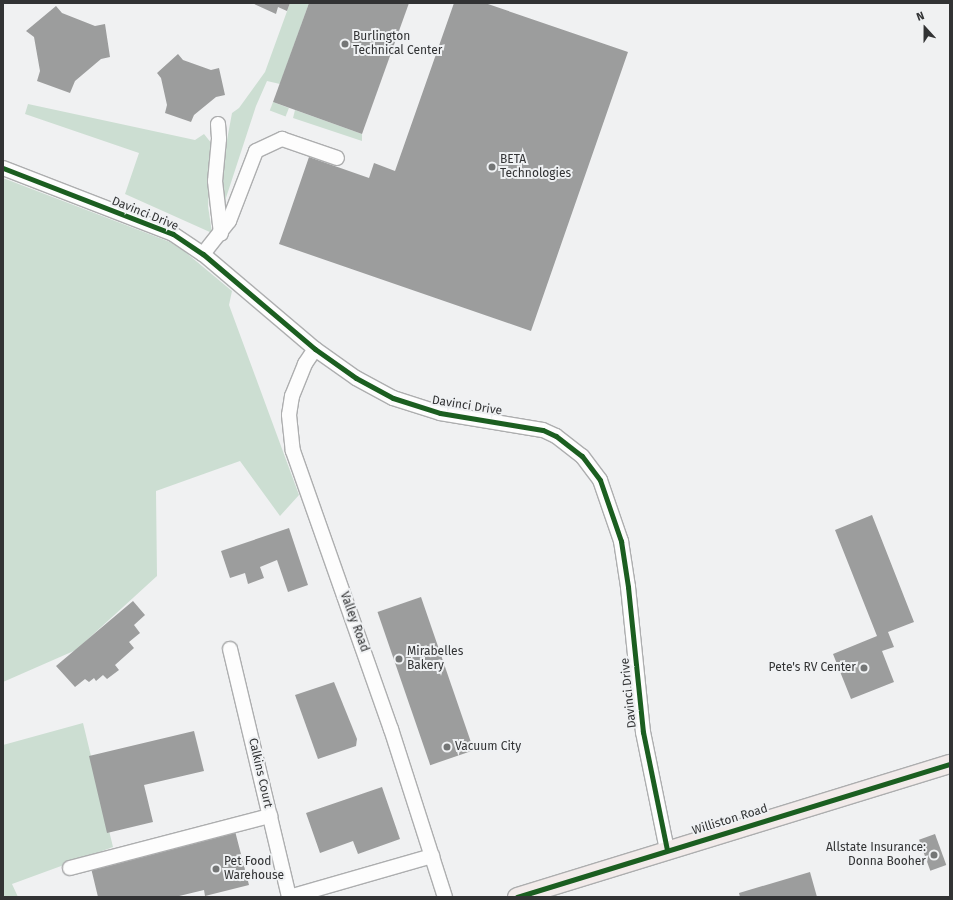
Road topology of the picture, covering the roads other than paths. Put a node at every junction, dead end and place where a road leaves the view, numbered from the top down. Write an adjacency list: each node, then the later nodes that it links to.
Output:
1 (218, 124): 4 (street)
2 (337, 158): 4 (street)
3 (3, 168): 5 (street, Davinci Drive)
4 (221, 234): 5 (street)
5 (203, 254): 6 (street, Davinci Drive)
6 (315, 349): 10 (street, Davinci Drive); 11 (street, Valley Road)
7 (230, 649): 9 (street, Calkins Court)
8 (950, 764): 10 (main road, Williston Road)
9 (270, 816): 12 (street); 13 (street, Calkins Court)
10 (667, 850): 15 (main road, Williston Road)
11 (432, 856): 13 (street); 14 (street, Valley Road)
12 (70, 868)
13 (289, 897)
14 (445, 897)
15 (517, 897)

